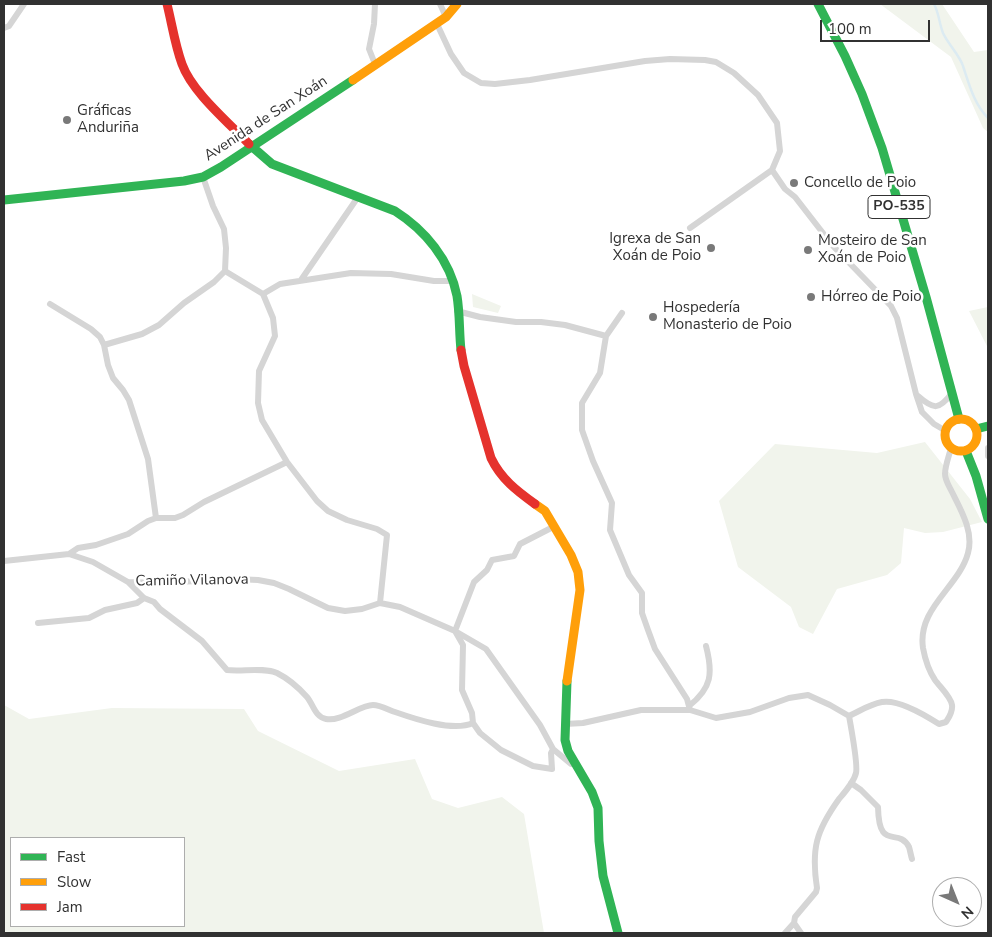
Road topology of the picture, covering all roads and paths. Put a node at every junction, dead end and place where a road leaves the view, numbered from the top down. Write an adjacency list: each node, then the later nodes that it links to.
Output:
1 (24, 4): 9 (street)
2 (167, 4): 11 (main road)
3 (375, 4): 10 (street)
4 (440, 4): 7 (street)
5 (457, 4): 7 (main road, Avenida de San Xoán)
6 (818, 4): 26 (main road, PO-535)
7 (446, 17): 8 (main road, Avenida de San Xoán)
8 (437, 24): 10 (main road, Avenida de San Xoán); 12 (street)
9 (4, 28)
10 (375, 64): 11 (main road, Avenida de San Xoán)
11 (252, 147): 13 (main road, Avenida de San Xoán); 14 (main road)
12 (772, 170): 16 (street); 27 (street)
13 (203, 177): 15 (main road, Avenida de San Xoán); 17 (street)
14 (358, 197): 18 (street); 19 (main road)
15 (4, 200)
16 (690, 228)
17 (225, 271): 20 (street); 25 (street)
18 (301, 280): 19 (street); 20 (street)
19 (453, 281): 22 (main road)
20 (262, 294): 36 (street)
21 (50, 304): 25 (street)
22 (458, 311): 24 (street); 39 (main road)
23 (622, 314): 24 (street)
24 (606, 336): 48 (street)
25 (104, 345): 37 (street)
26 (952, 393): 27 (street); 28 (main road, PO-535)
27 (916, 394): 31 (street)
28 (959, 419): 30 (main road); 31 (main road)
29 (988, 426): 30 (main road)
30 (976, 429): 34 (main road)
31 (946, 431): 32 (main road)
32 (951, 448): 34 (main road); 49 (street)
33 (988, 448): 35 (street)
34 (966, 451): 38 (main road)
35 (988, 456)
36 (287, 462): 37 (street); 44 (street)
37 (156, 518): 40 (street)
38 (988, 519)
39 (555, 526): 46 (street); 51 (main road)
40 (69, 554): 41 (street, Camiño Vilanova); 42 (street, Camiño Vilanova)
41 (4, 561)
42 (128, 582): 43 (street); 44 (street, Camiño Vilanova)
43 (144, 598): 45 (street); 50 (street)
44 (380, 603): 46 (street)
45 (38, 623)
46 (456, 631): 50 (street); 52 (street)
47 (706, 646): 48 (street)
48 (689, 708): 49 (street); 51 (street)
49 (850, 716): 54 (street)
50 (473, 723): 52 (street)
51 (565, 724): 53 (main road)
52 (553, 748): 53 (street)
53 (576, 764): 57 (main road)
54 (851, 783): 55 (street); 56 (street)
55 (912, 859)
56 (794, 923): 58 (street); 59 (street)
57 (618, 933)
58 (785, 933)
59 (801, 933)

